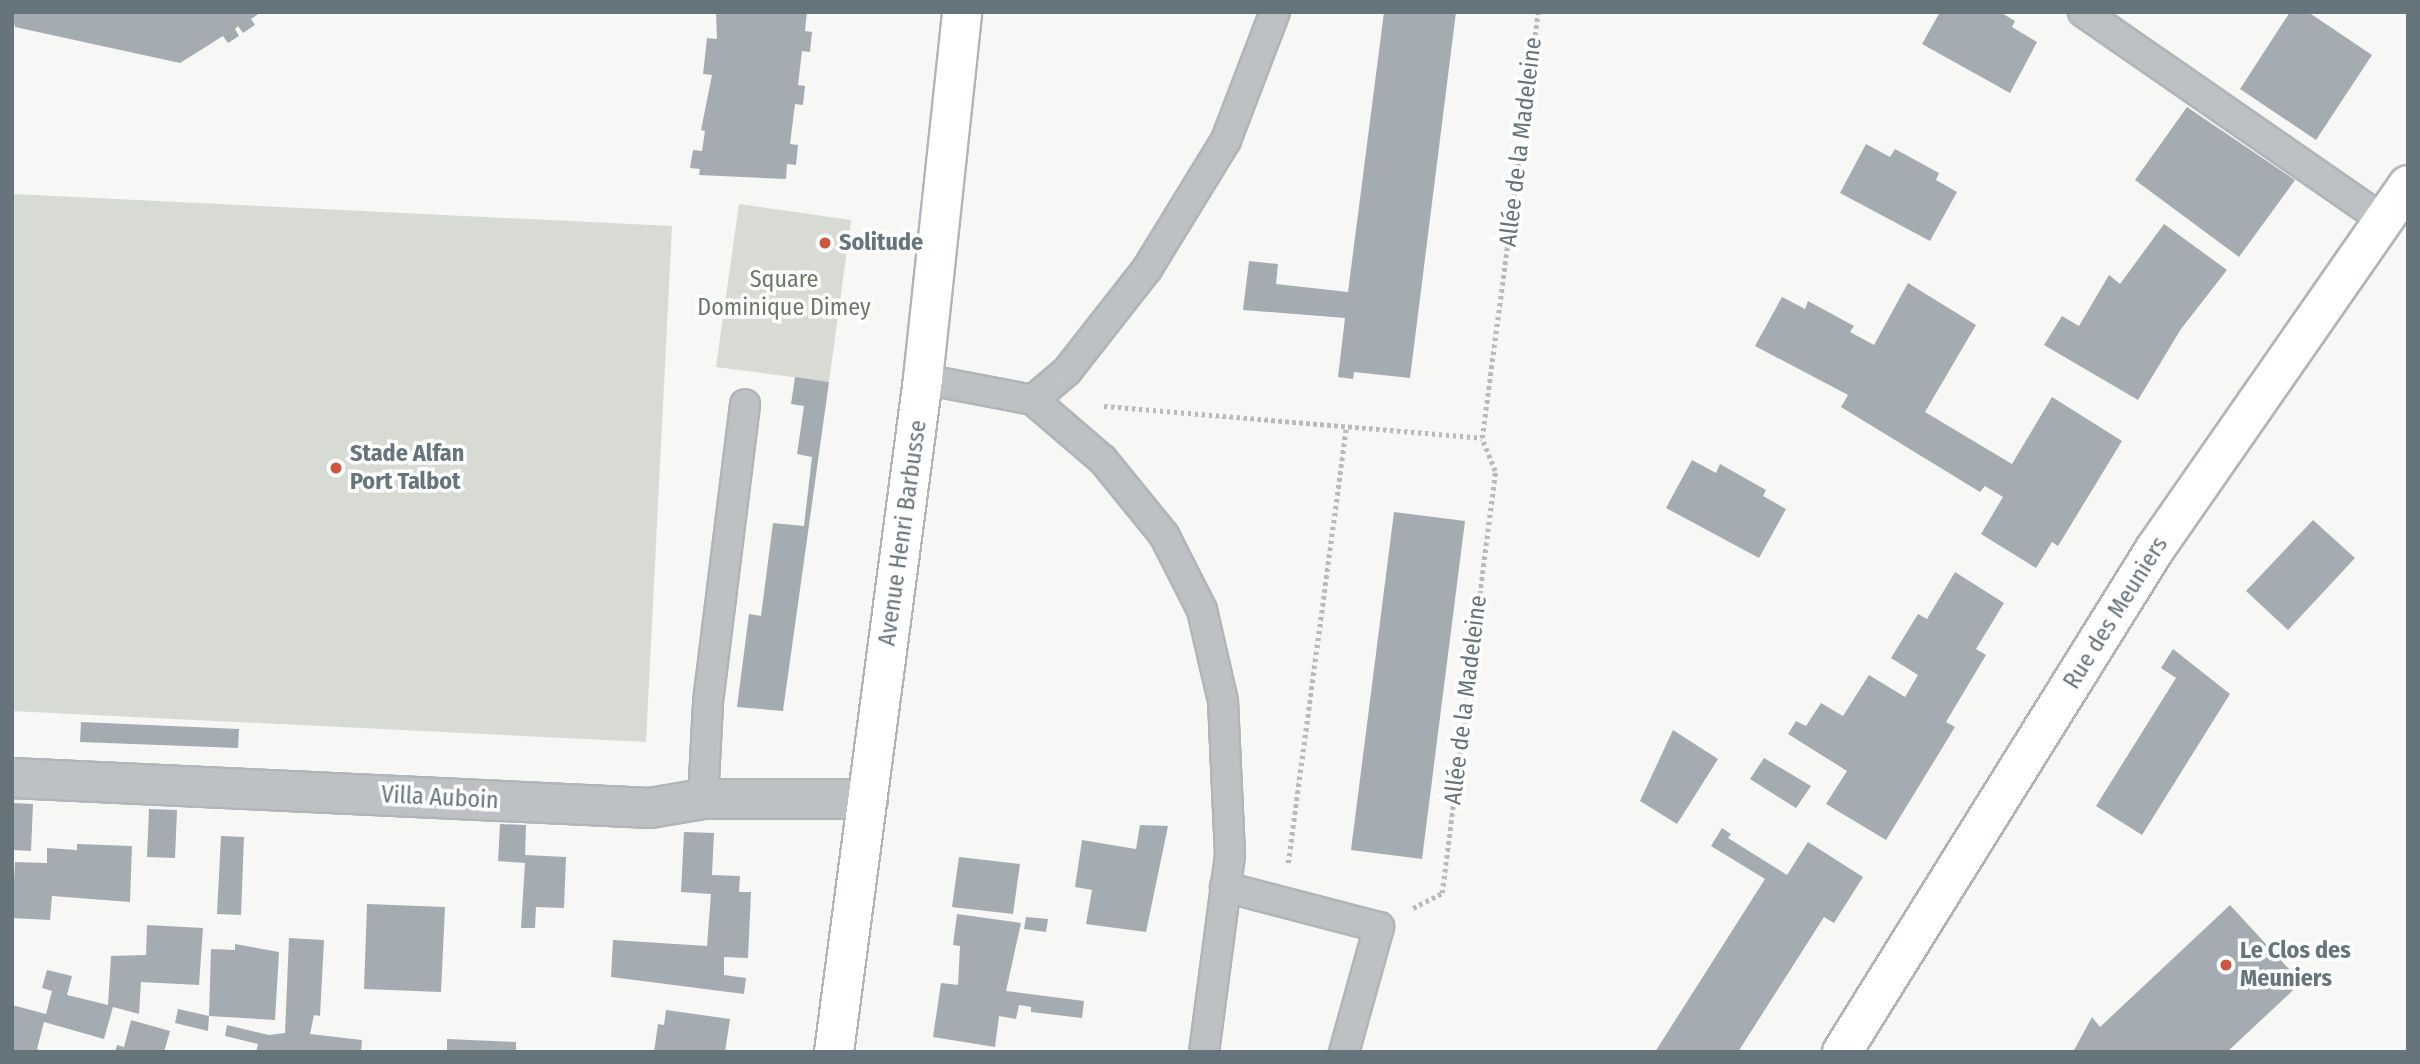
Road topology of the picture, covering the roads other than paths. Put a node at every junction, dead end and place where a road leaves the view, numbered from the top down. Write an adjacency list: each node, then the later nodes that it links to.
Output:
1 (962, 12): 6 (main road, Avenue Henri Barbusse)
2 (1275, 12): 7 (lane)
3 (2083, 12): 5 (lane)
4 (2408, 185): 5 (main road, Rue des Meuniers)
5 (2382, 219): 16 (main road, Rue des Meuniers)
6 (923, 379): 7 (lane); 11 (main road, Avenue Henri Barbusse)
7 (1033, 400): 12 (lane)
8 (745, 404): 10 (lane)
9 (12, 778): 10 (street, Villa Auboin)
10 (703, 799): 11 (street, Villa Auboin)
11 (868, 799): 13 (main road, Avenue Henri Barbusse)
12 (1225, 887): 14 (lane); 15 (lane)
13 (834, 1052)
14 (1204, 1052)
15 (1344, 1052)
16 (1842, 1052)

